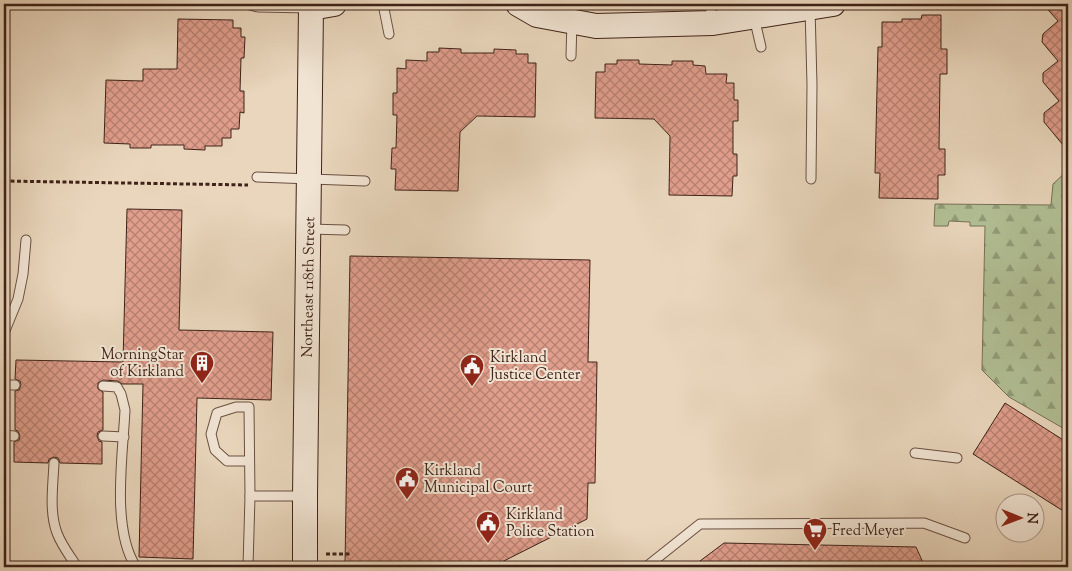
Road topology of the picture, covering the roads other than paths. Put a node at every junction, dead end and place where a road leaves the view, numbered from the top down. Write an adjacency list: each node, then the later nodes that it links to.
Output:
1 (246, 4): 6 (lane)
2 (334, 4): 6 (street)
3 (383, 4): 10 (lane)
4 (518, 4): 9 (street)
5 (821, 6): 8 (street); 13 (lane)
6 (311, 8): 14 (street, Northeast 118th Street)
7 (711, 13): 8 (street); 9 (street)
8 (754, 16): 11 (lane)
9 (572, 22): 12 (lane)
10 (389, 34)
11 (761, 47)
12 (571, 56)
13 (811, 179)
14 (309, 180): 15 (lane); 16 (lane); 17 (street, Northeast 118th Street)
15 (365, 181)
16 (257, 182)
17 (309, 229): 18 (lane); 33 (street, Northeast 118th Street)
18 (345, 230)
19 (26, 240): 20 (lane)
20 (4, 333)
21 (4, 385): 22 (lane)
22 (15, 385)
23 (103, 386): 27 (lane)
24 (4, 435): 25 (lane)
25 (14, 436)
26 (102, 436): 27 (lane)
27 (124, 437): 36 (lane)
28 (915, 453): 29 (lane)
29 (957, 458)
30 (250, 461): 30 (lane); 32 (lane)
31 (54, 463): 35 (lane)
32 (250, 496): 33 (lane); 37 (lane)
33 (304, 496): 38 (street, Northeast 118th Street)
34 (965, 538): 39 (lane)
35 (77, 567)
36 (136, 567)
37 (248, 567)
38 (305, 567)
39 (646, 567)

